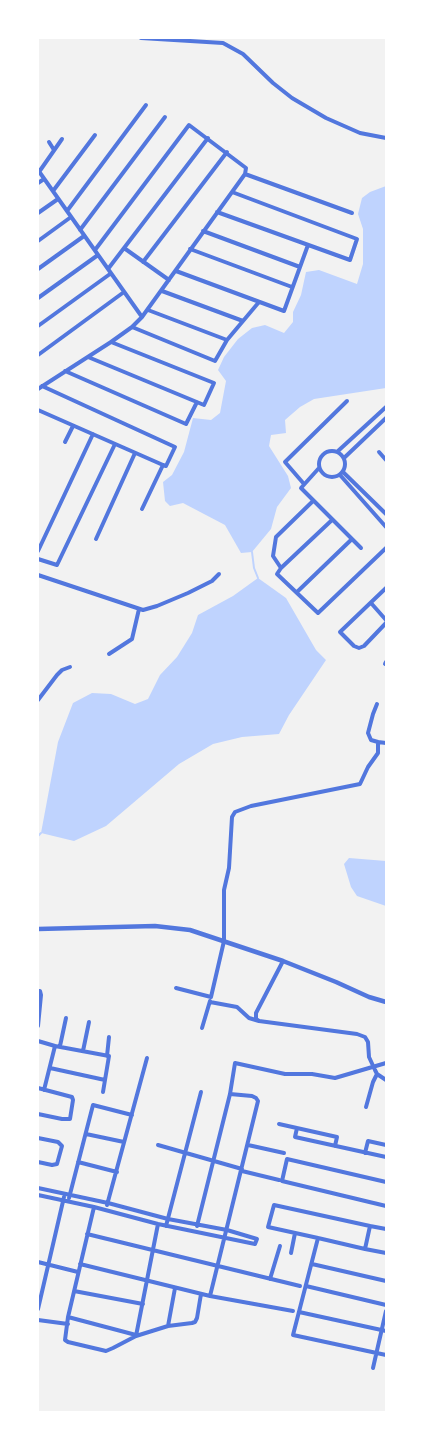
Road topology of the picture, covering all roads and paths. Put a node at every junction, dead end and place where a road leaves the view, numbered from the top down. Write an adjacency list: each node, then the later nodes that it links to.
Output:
1 (141, 38): 3 (street)
2 (224, 38): 3 (street)
3 (222, 43): 9 (street)
4 (146, 105): 20 (street)
5 (165, 117): 25 (street)
6 (95, 134): 17 (street)
7 (62, 138): 11 (street)
8 (208, 138): 12 (street); 30 (street); 32 (street)
9 (386, 138)
10 (49, 142): 11 (street)
11 (54, 150): 13 (street)
12 (226, 152): 14 (street); 34 (street)
13 (38, 171): 15 (street)
14 (244, 174): 18 (street); 23 (street)
15 (44, 179): 16 (street); 17 (street)
16 (38, 183)
17 (53, 191): 19 (street)
18 (232, 192): 21 (street); 29 (street)
19 (58, 199): 20 (street); 22 (street)
20 (67, 211): 24 (street)
21 (216, 212): 26 (street); 29 (street)
22 (38, 213)
23 (352, 213)
24 (71, 217): 25 (street); 28 (street)
25 (80, 230): 27 (street)
26 (203, 231): 31 (street); 35 (street)
27 (84, 236): 32 (street); 36 (street)
28 (38, 241)
29 (308, 245): 35 (street)
30 (124, 248): 34 (street); 37 (street)
31 (190, 249): 38 (street); 41 (street)
32 (95, 250): 33 (street)
33 (98, 255): 37 (street); 44 (street)
34 (143, 262): 40 (street)
35 (300, 267): 41 (street)
36 (38, 269)
37 (108, 269): 39 (street)
38 (176, 271): 40 (street); 45 (street)
39 (110, 274): 43 (street); 49 (street)
40 (169, 280): 42 (street)
41 (292, 288): 45 (street)
42 (162, 290): 46 (street); 48 (street)
43 (124, 292): 47 (street); 53 (street)
44 (38, 298)
45 (259, 302): 48 (street)
46 (148, 310): 47 (street); 51 (street)
47 (142, 317): 50 (street)
48 (243, 321): 51 (street)
49 (38, 326)
50 (132, 327): 51 (street); 52 (street)
51 (227, 340)
52 (111, 342): 54 (street); 59 (street)
53 (38, 355)
54 (88, 358): 55 (street); 59 (street)
55 (65, 372): 56 (street); 59 (street)
56 (42, 386): 57 (street); 72 (street)
57 (38, 389)
58 (347, 401): 75 (street)
59 (196, 402)
60 (386, 407): 67 (street)
61 (38, 410): 63 (street)
62 (386, 418): 70 (street)
63 (73, 426): 64 (street); 65 (street)
64 (93, 434): 66 (street); 85 (street)
65 (65, 442)
66 (115, 444): 68 (street); 86 (street)
67 (338, 451): 70 (street); 73 (street)
68 (135, 452): 72 (street); 81 (street)
69 (379, 452): 71 (street)
70 (344, 458): 74 (street)
71 (386, 460)
72 (162, 465): 77 (street)
73 (319, 468): 74 (street); 75 (street)
74 (341, 473): 78 (street); 80 (street)
75 (304, 484): 76 (street)
76 (313, 501): 79 (street); 87 (street)
77 (142, 509)
78 (386, 514)
79 (332, 520): 82 (street); 87 (street)
80 (386, 527)
81 (96, 538)
82 (352, 539): 83 (street); 91 (street)
83 (361, 548)
84 (386, 548): 91 (street)
85 (38, 551)
86 (38, 559)
87 (282, 568): 91 (street)
88 (38, 574): 93 (street)
89 (219, 574): 93 (street)
90 (386, 588): 92 (street)
91 (297, 592)
92 (371, 603): 94 (street); 94 (street)
93 (139, 609): 95 (street)
94 (386, 621)
95 (109, 654)
96 (70, 667): 97 (street)
97 (38, 700)
98 (377, 704): 99 (street)
99 (378, 742): 100 (street); 102 (street)
100 (386, 743)
101 (38, 929): 102 (street)
102 (224, 941): 103 (street); 106 (street)
103 (283, 961): 108 (street); 110 (street)
104 (176, 988): 106 (street)
105 (38, 991): 112 (street)
106 (211, 997): 107 (street)
107 (210, 1002): 110 (street); 113 (street)
108 (386, 1002)
109 (66, 1018): 117 (street)
110 (259, 1021): 122 (street)
111 (89, 1022): 118 (street)
112 (38, 1024)
113 (202, 1028)
114 (109, 1037): 119 (street)
115 (38, 1041): 116 (street)
116 (55, 1046): 117 (street); 123 (street)
117 (60, 1046): 118 (street)
118 (83, 1051): 119 (street)
119 (107, 1056): 125 (street)
120 (147, 1058): 134 (street)
121 (386, 1063): 122 (street)
122 (373, 1066): 124 (street); 131 (street)
123 (50, 1068): 125 (street); 128 (street)
124 (377, 1074): 126 (street); 132 (street)
125 (105, 1080): 129 (street)
126 (386, 1080)
127 (38, 1088): 128 (street)
128 (44, 1090): 133 (street)
129 (103, 1092)
130 (201, 1092): 144 (street)
131 (230, 1094): 141 (street); 148 (street)
132 (366, 1108)
133 (38, 1114)
134 (132, 1115): 137 (street); 139 (street)
135 (279, 1124): 136 (street)
136 (297, 1128): 142 (street); 142 (street)
137 (86, 1134): 139 (street); 150 (street)
138 (38, 1138): 149 (street)
139 (124, 1142): 152 (street)
140 (158, 1145): 144 (street)
141 (248, 1145): 145 (street); 151 (street)
142 (335, 1146): 146 (street)
143 (386, 1146): 146 (street)
144 (185, 1153): 148 (street); 165 (street)
145 (284, 1153)
146 (365, 1153): 147 (street)
147 (386, 1158)
148 (213, 1161): 151 (street); 167 (street)
149 (38, 1162)
150 (78, 1162): 152 (street); 158 (street)
151 (242, 1170): 153 (street); 171 (street)
152 (116, 1172): 161 (street)
153 (279, 1180)
154 (386, 1182): 162 (street)
155 (38, 1188): 156 (street)
156 (64, 1194): 158 (street); 159 (street)
157 (38, 1195): 159 (street)
158 (70, 1196): 160 (street); 161 (street)
159 (63, 1200): 160 (street); 185 (street)
160 (69, 1201): 163 (street)
161 (108, 1203): 164 (street); 165 (street)
162 (386, 1206)
163 (94, 1207): 164 (street); 174 (street)
164 (106, 1210): 166 (street)
165 (168, 1219): 167 (street); 168 (street)
166 (158, 1224): 168 (street); 179 (street)
167 (198, 1224): 171 (street); 172 (street)
168 (166, 1226): 172 (street)
169 (370, 1226): 170 (street); 173 (street); 178 (street)
170 (386, 1229)
171 (227, 1230): 175 (street); 175 (street)
172 (196, 1231): 175 (street)
173 (295, 1233): 176 (street); 180 (street)
174 (88, 1234): 179 (street); 183 (street)
175 (225, 1237): 186 (street)
176 (318, 1238): 178 (street); 184 (street)
177 (280, 1246): 188 (street)
178 (365, 1249): 181 (street)
179 (153, 1250): 186 (street); 189 (street)
180 (291, 1253)
181 (386, 1254)
182 (38, 1262): 185 (street)
183 (80, 1264): 187 (street); 189 (street)
184 (312, 1264): 190 (street); 192 (street)
185 (48, 1265): 187 (street); 199 (street)
186 (218, 1266): 188 (street); 196 (street)
187 (78, 1272): 194 (street)
188 (270, 1279): 191 (street)
189 (147, 1281): 193 (street); 197 (street)
190 (386, 1281)
191 (300, 1286)
192 (306, 1286): 198 (street); 202 (street)
193 (175, 1288): 195 (street); 206 (street)
194 (74, 1291): 197 (street); 203 (street)
195 (201, 1294): 196 (street); 206 (street)
196 (210, 1296): 201 (street)
197 (142, 1304): 208 (street)
198 (386, 1305)
199 (38, 1309)
200 (386, 1310): 207 (street)
201 (293, 1311)
202 (299, 1312): 207 (street); 209 (street)
203 (68, 1317): 205 (street); 208 (street)
204 (38, 1320): 205 (street)
205 (68, 1324): 208 (street)
206 (168, 1326): 208 (street)
207 (384, 1331): 209 (street)
208 (136, 1335)
209 (376, 1353): 210 (street); 211 (street)
210 (386, 1355)
211 (373, 1368)

